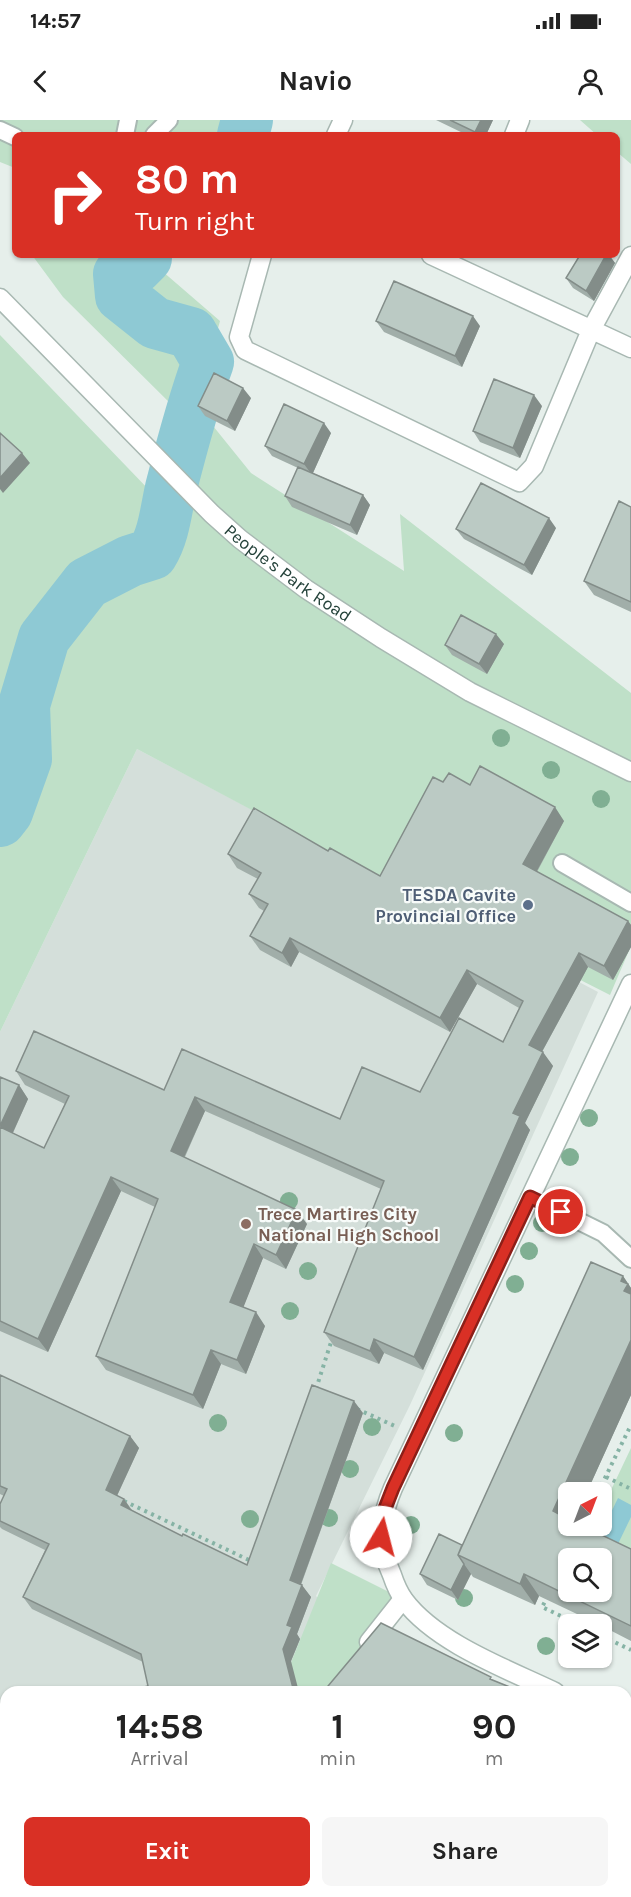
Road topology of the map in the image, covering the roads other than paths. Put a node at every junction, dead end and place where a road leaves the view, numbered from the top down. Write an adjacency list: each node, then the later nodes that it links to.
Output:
1 (168, 120): 2 (lane)
2 (157, 132)
3 (631, 256): 7 (street)
4 (261, 258): 7 (street)
5 (459, 261): 7 (street)
6 (0, 298): 9 (street, People's Park Road)
7 (591, 330): 8 (street)
8 (631, 348)
9 (631, 772)
10 (562, 863): 11 (lane)
11 (631, 903)
12 (631, 984): 13 (street)
13 (530, 1197): 14 (lane); 15 (street)
14 (631, 1259)
15 (403, 1599): 16 (street); 17 (street)
16 (359, 1655)
17 (543, 1686)

